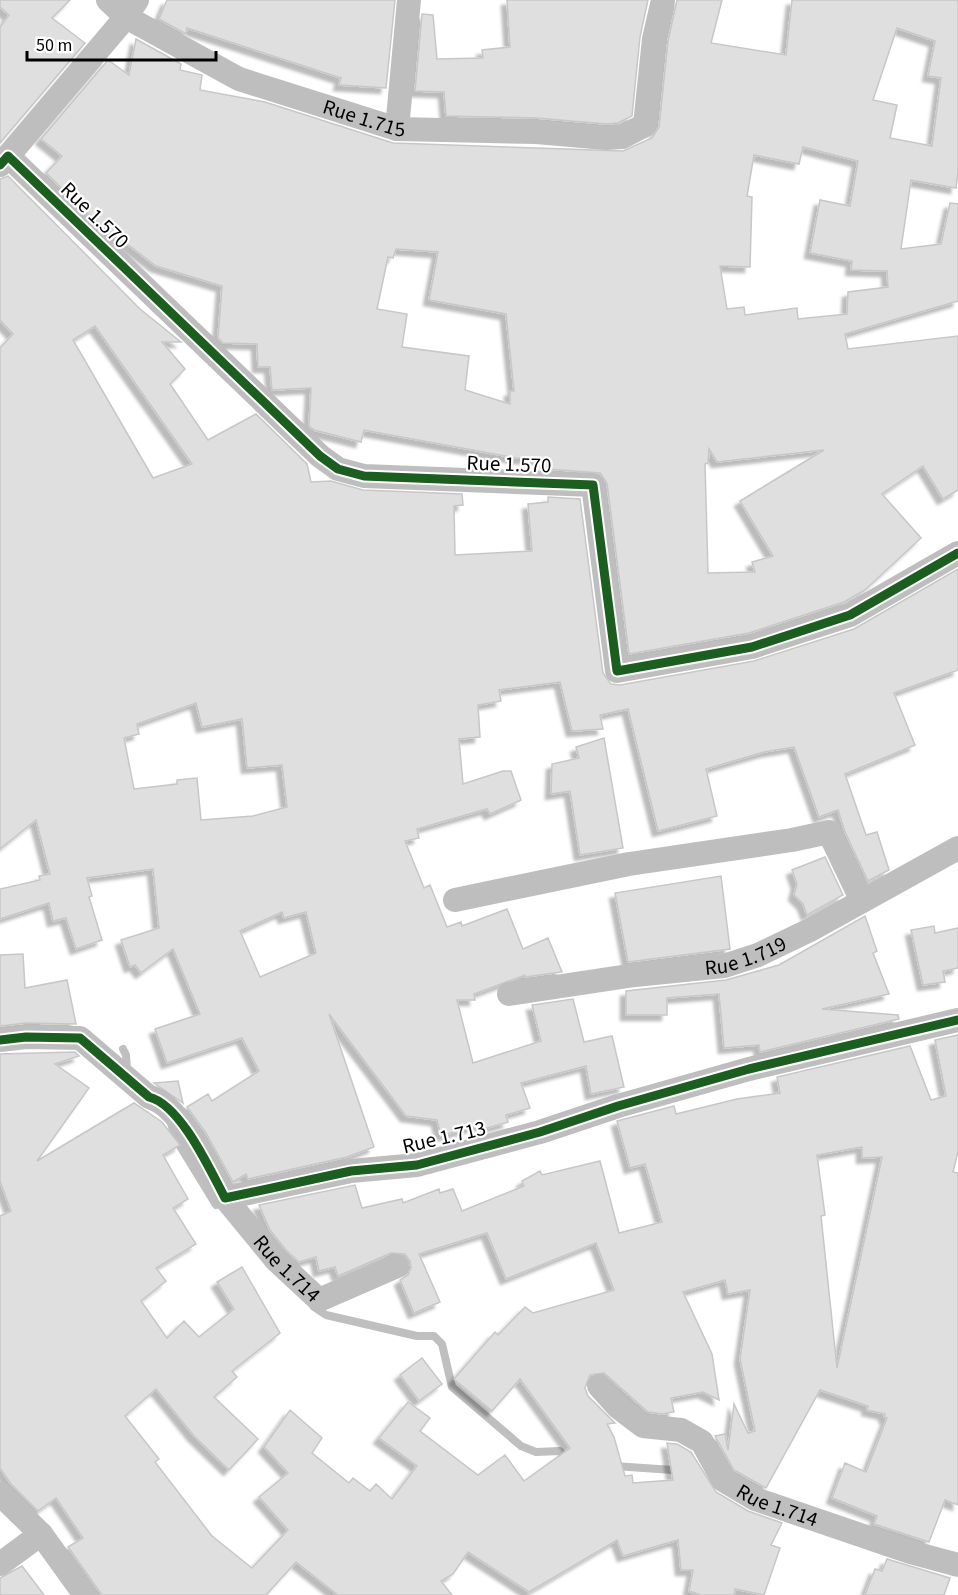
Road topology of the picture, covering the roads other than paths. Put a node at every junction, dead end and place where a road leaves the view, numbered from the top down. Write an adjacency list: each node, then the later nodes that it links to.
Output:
1 (108, 0): 4 (street, Rue 1.715)
2 (410, 0): 5 (street)
3 (663, 0): 5 (street, Rue 1.715)
4 (131, 8): 5 (street, Rue 1.715); 6 (street)
5 (397, 129)
6 (4, 160): 7 (street, Rue 1.570)
7 (958, 553)
8 (958, 848): 10 (street, Rue 1.719)
9 (455, 900): 10 (street)
10 (862, 901): 11 (street, Rue 1.719)
11 (508, 994)
12 (958, 1020): 14 (street, Rue 1.713)
13 (0, 1040): 14 (street)
14 (225, 1198): 15 (street, Rue 1.714)
15 (397, 1266)
16 (599, 1386): 20 (street, Rue 1.714)
17 (0, 1494): 18 (street)
18 (41, 1534): 19 (street); 21 (street)
19 (0, 1564)
20 (958, 1565)
21 (85, 1595)

